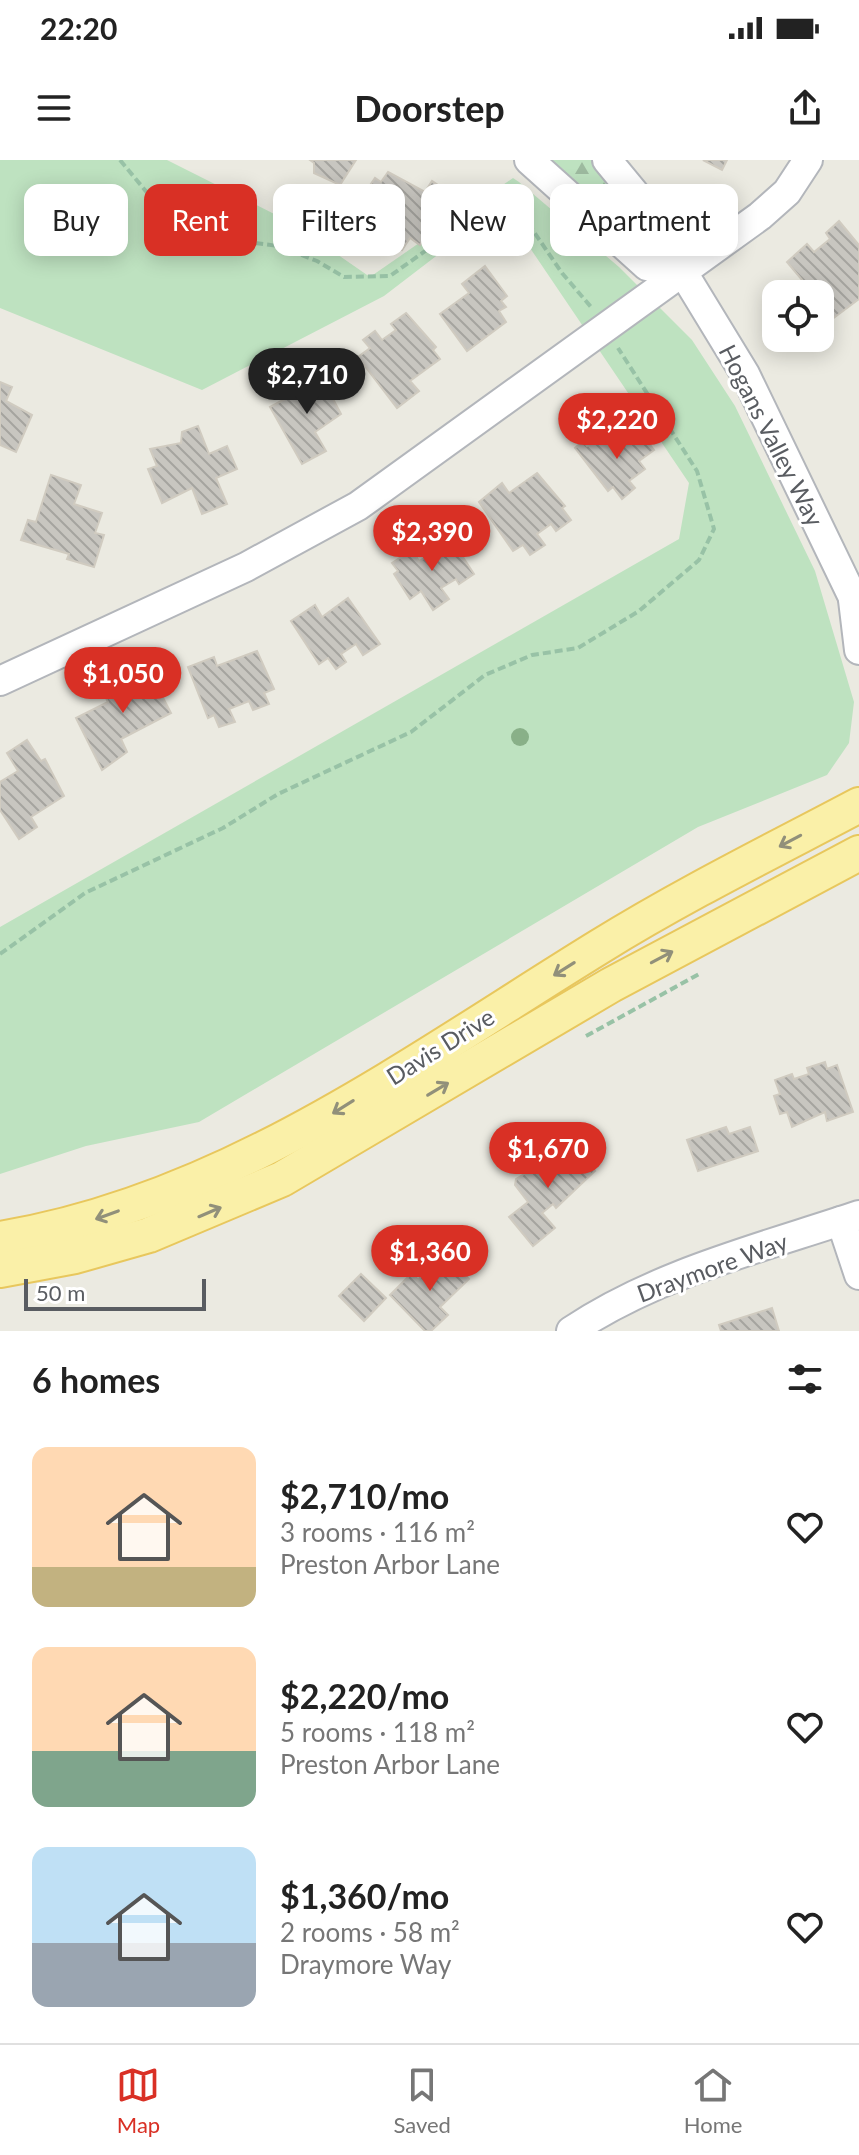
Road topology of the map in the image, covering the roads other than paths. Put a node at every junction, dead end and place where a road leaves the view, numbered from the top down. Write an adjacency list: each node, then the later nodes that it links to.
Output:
1 (529, 160): 4 (street)
2 (607, 160): 4 (street, Hogans Valley Way)
3 (808, 160): 4 (street)
4 (684, 274): 5 (street, Hogans Valley Way); 7 (street)
5 (856, 605): 6 (street, Hogans Valley Way)
6 (859, 650)
7 (3, 672)
8 (859, 805): 11 (main road, Davis Drive, one-way to 11)
9 (859, 853): 12 (main road, Davis Drive, one-way to 9)
10 (850, 1218): 13 (street); 14 (street, Draymore Way)
11 (0, 1239)
12 (0, 1270)
13 (859, 1275)
14 (571, 1331)

